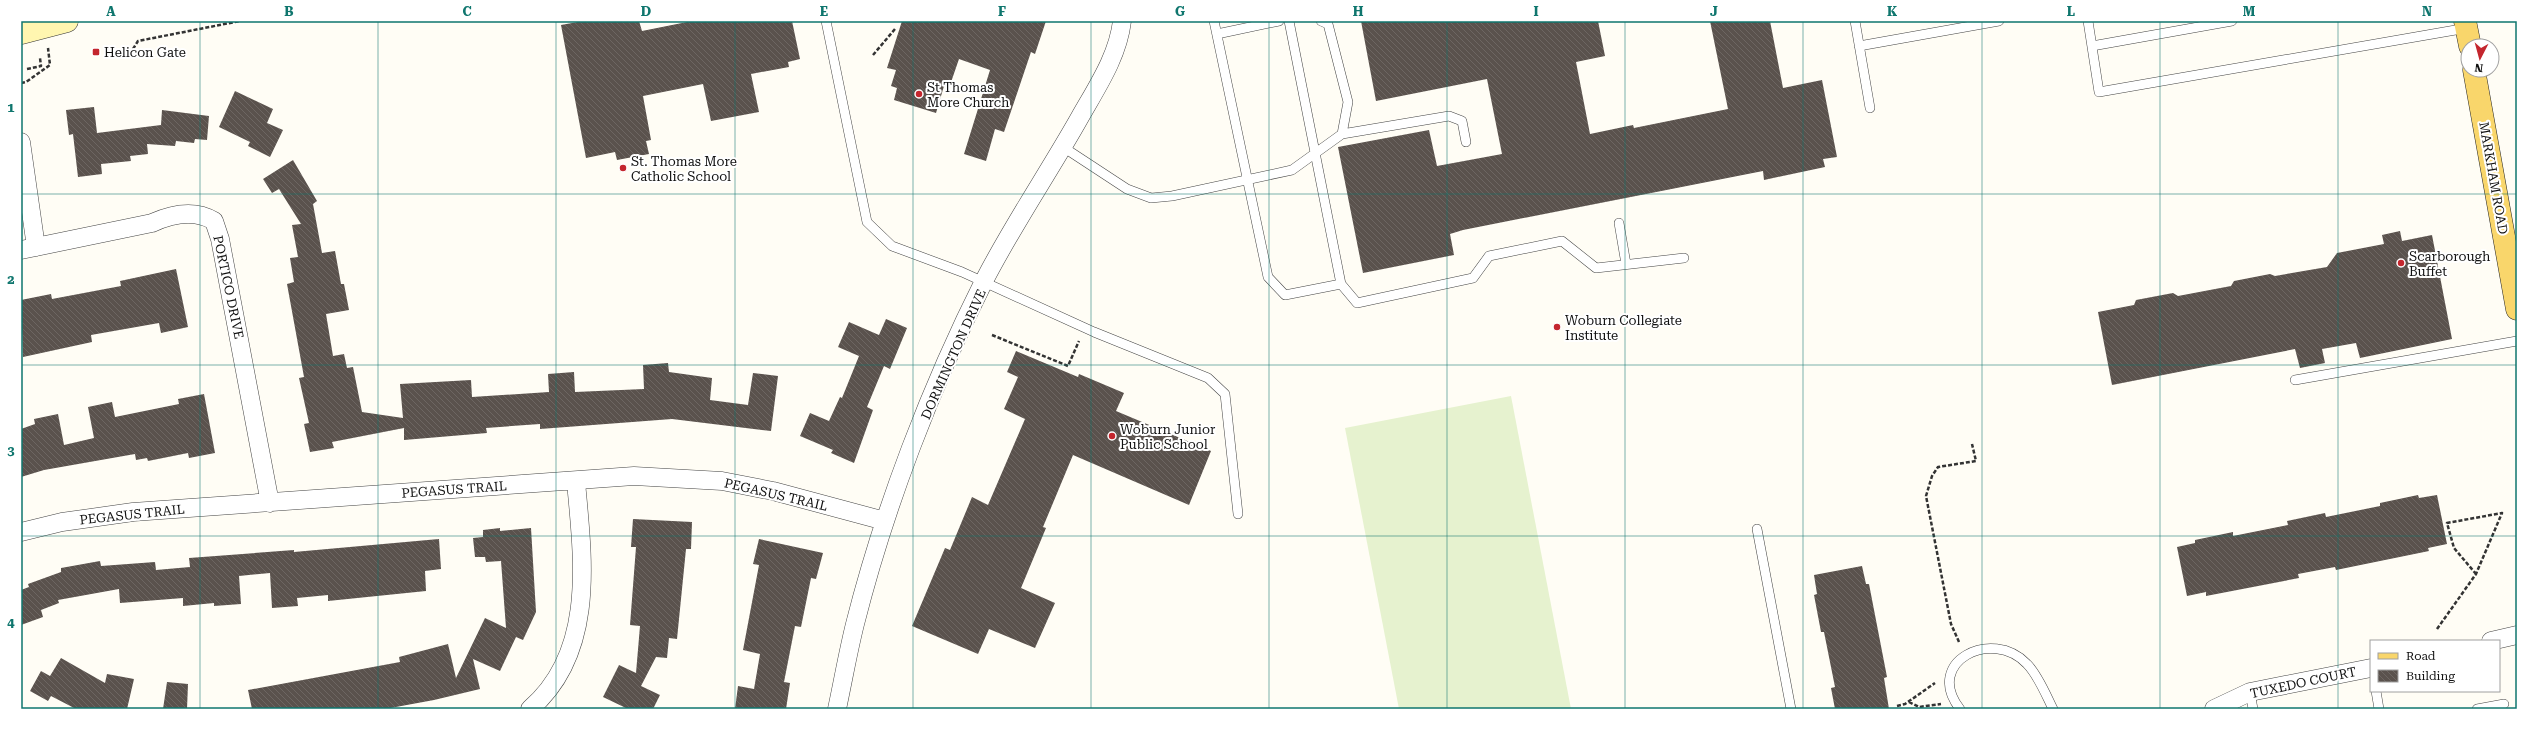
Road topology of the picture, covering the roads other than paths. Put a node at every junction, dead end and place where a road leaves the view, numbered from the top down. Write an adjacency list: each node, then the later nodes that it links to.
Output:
1 (67, 21): 12 (main road)
2 (826, 21): 29 (lane)
3 (1122, 21): 22 (street, DORMINGTON DRIVE)
4 (1214, 21): 14 (lane)
5 (1279, 21): 14 (lane)
6 (1289, 21): 23 (lane)
7 (1321, 21): 19 (lane)
8 (1855, 21): 15 (lane)
9 (1998, 21): 15 (lane)
10 (2088, 21): 16 (lane)
11 (2232, 21): 16 (lane)
12 (21, 32)
13 (2467, 32): 16 (lane)
14 (1217, 34): 24 (lane)
15 (1860, 46): 18 (lane)
16 (2092, 46)
17 (2475, 78): 31 (main road, MARKHAM ROAD)
18 (1870, 108)
19 (1342, 134): 21 (lane); 23 (lane)
20 (21, 142): 26 (street)
21 (1466, 142)
22 (1063, 147): 24 (lane); 29 (street, DORMINGTON DRIVE)
23 (1316, 153): 24 (lane); 30 (lane)
24 (1247, 181): 30 (lane)
25 (1619, 223): 28 (lane)
26 (28, 248): 35 (street, PORTICO DRIVE)
27 (1684, 258): 28 (lane)
28 (1626, 264): 30 (lane)
29 (984, 281): 36 (lane); 37 (street, DORMINGTON DRIVE)
30 (1341, 284)
31 (2517, 309)
32 (2517, 341): 33 (lane)
33 (2295, 380)
34 (576, 482): 35 (street, PEGASUS TRAIL); 37 (street, PEGASUS TRAIL); 46 (street)
35 (270, 503): 39 (street, PEGASUS TRAIL)
36 (1238, 514)
37 (885, 520): 47 (street, DORMINGTON DRIVE)
38 (1757, 529): 48 (lane)
39 (21, 532)
40 (2517, 635): 41 (street)
41 (2495, 640)
42 (2370, 668): 44 (street, TUXEDO COURT)
43 (2376, 692): 52 (lane)
44 (2251, 701): 51 (street, TUXEDO COURT)
45 (2504, 704): 53 (lane)
46 (530, 709)
47 (837, 709)
48 (1791, 709)
49 (1960, 709): 50 (lane)
50 (2053, 709)
51 (2214, 709)
52 (2379, 709)
53 (2477, 709)

